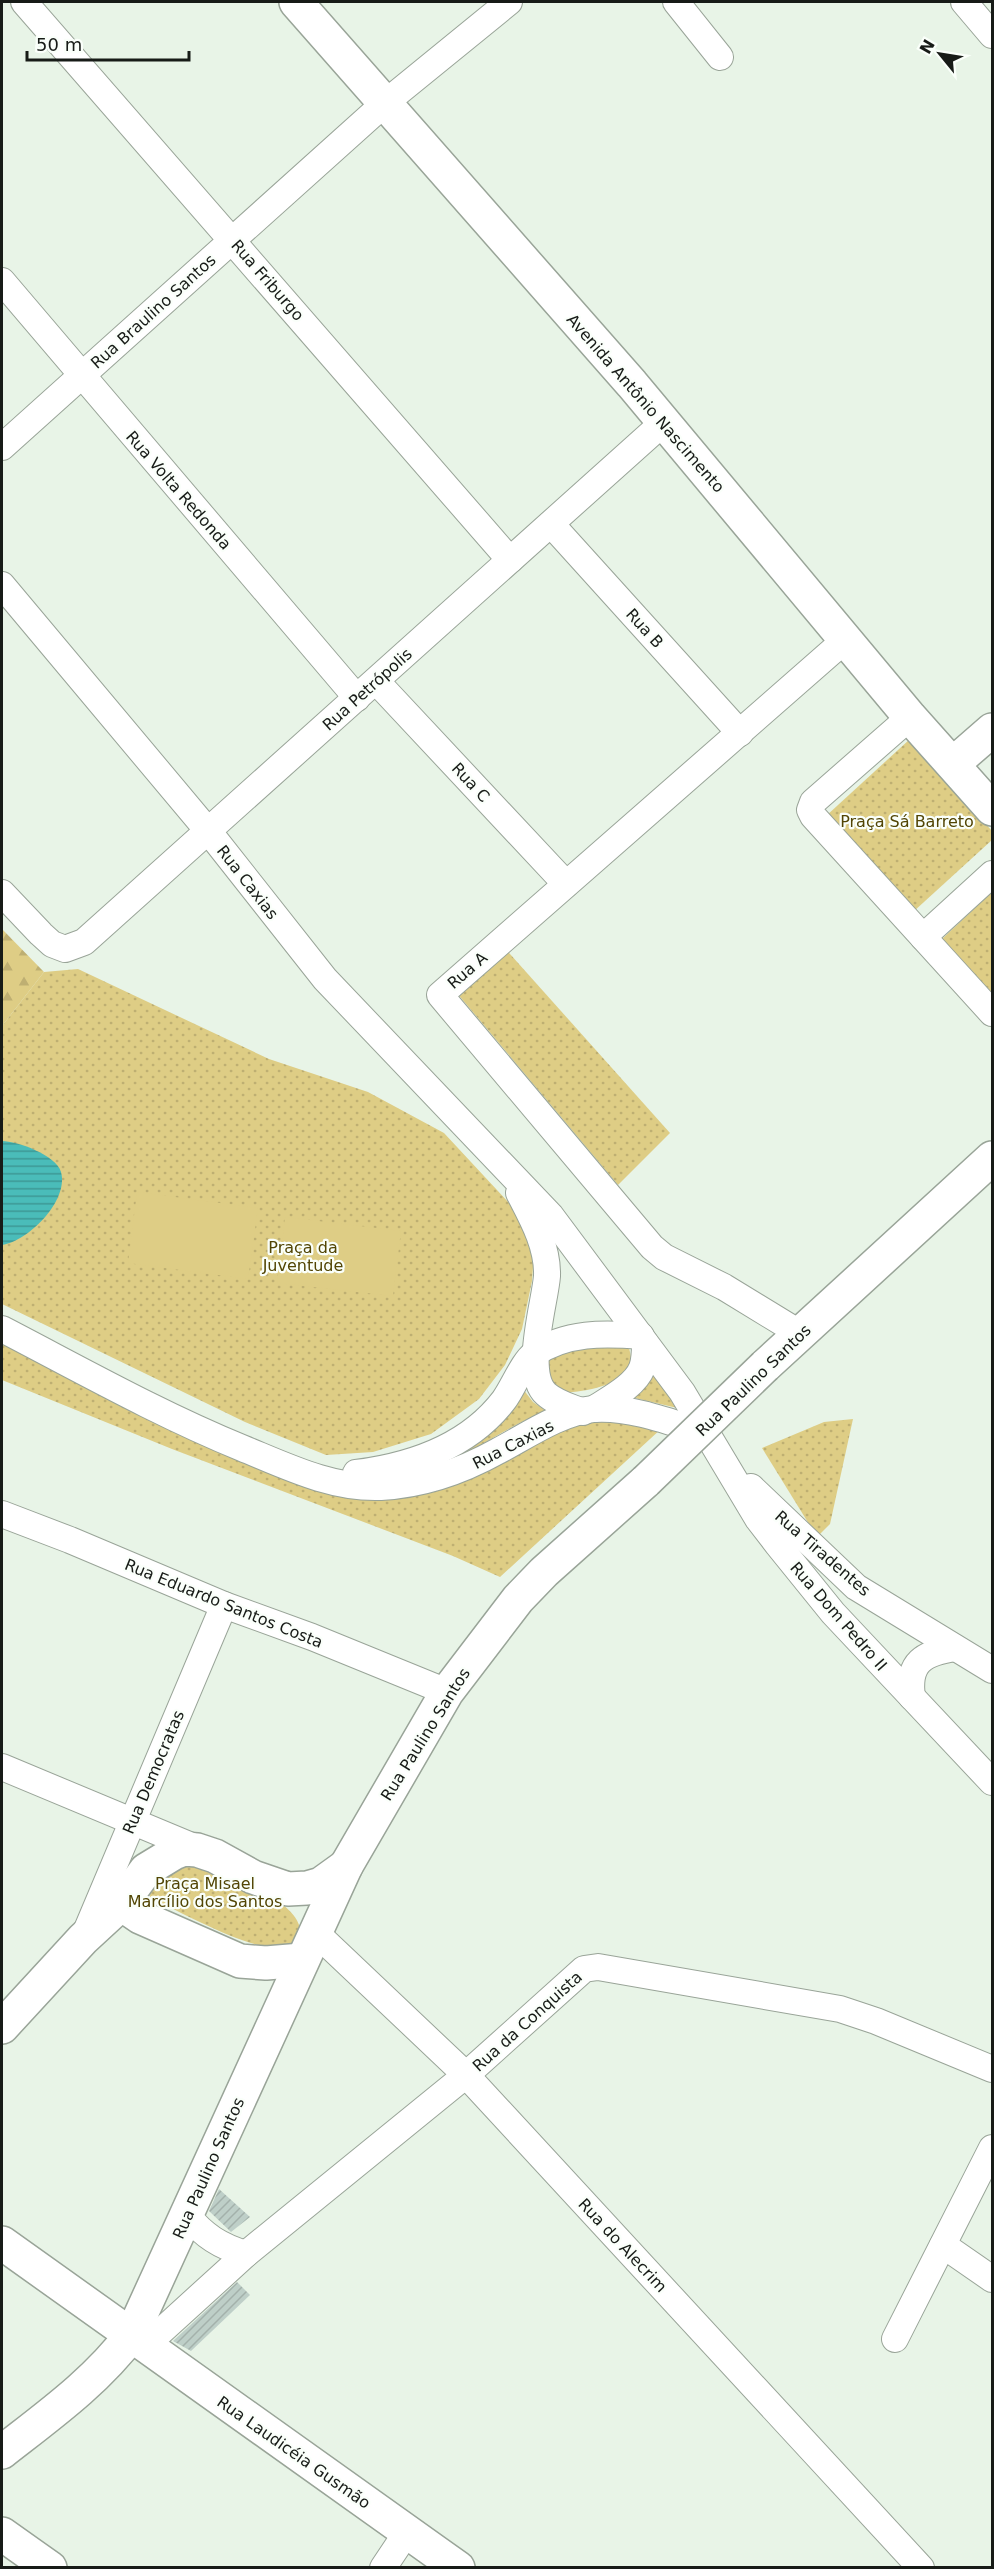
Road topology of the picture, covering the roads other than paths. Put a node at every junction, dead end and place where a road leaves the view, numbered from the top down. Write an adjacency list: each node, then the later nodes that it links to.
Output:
1 (24, 2): 9 (street, Rua Friburgo)
2 (296, 2): 8 (main road, Avenida Antônio Nascimento)
3 (509, 2): 8 (street, Rua Braulino Santos)
4 (676, 2): 7 (street)
5 (964, 2): 6 (street)
6 (993, 35)
7 (720, 57)
8 (385, 103): 9 (street, Rua Braulino Santos); 12 (main road, Avenida Antônio Nascimento)
9 (234, 239): 11 (street, Rua Braulino Santos); 15 (street, Rua Friburgo)
10 (2, 281): 11 (street, Rua Volta Redonda)
11 (81, 376): 13 (street, Rua Braulino Santos); 19 (street, Rua Volta Redonda)
12 (664, 422): 14 (street, Rua Petrópolis); 17 (main road, Avenida Antônio Nascimento)
13 (2, 447)
14 (551, 524): 15 (street, Rua Petrópolis); 22 (street, Rua B)
15 (510, 560): 18 (street, Rua Petrópolis)
16 (2, 585): 25 (street, Rua Caxias)
17 (845, 640): 20 (main road, Avenida Antônio Nascimento); 22 (street, Rua A)
18 (376, 681): 19 (street, Rua Petrópolis); 27 (street, Rua C)
19 (357, 698): 25 (street, Rua Petrópolis)
20 (910, 717): 23 (main road, Avenida Antônio Nascimento); 29 (street)
21 (993, 730): 23 (main road)
22 (740, 733): 27 (street, Rua A)
23 (953, 764): 24 (main road, Avenida Antônio Nascimento)
24 (993, 809)
25 (209, 832): 28 (street, Rua Petrópolis); 32 (street, Rua Caxias)
26 (993, 874): 29 (street)
27 (566, 884): 34 (street, Rua A)
28 (2, 893)
29 (923, 937): 30 (street)
30 (993, 1013)
31 (993, 1158): 34 (main road, Rua Paulino Santos)
32 (506, 1169): 35 (street, Rua Caxias); 36 (street)
33 (2, 1329): 40 (street, Rua Caxias)
34 (801, 1334): 45 (main road, Rua Paulino Santos, bridge)
35 (643, 1340): 36 (street); 37 (street); 38 (street, Rua Dom Pedro II)
36 (536, 1353): 37 (street); 40 (street, Rua Caxias)
37 (588, 1411): 38 (street, Rua Caxias); 40 (street, Rua Caxias)
38 (708, 1434): 39 (street, Rua Dom Pedro II)
39 (725, 1461): 43 (street, Rua Tiradentes); 46 (street, Rua Dom Pedro II)
40 (317, 1478)
41 (2, 1514): 42 (street, Rua Eduardo Santos Costa)
42 (224, 1605): 45 (street, Rua Eduardo Santos Costa); 49 (street, Rua Democratas)
43 (955, 1648): 44 (street, Rua Tiradentes); 46 (street)
44 (993, 1670)
45 (447, 1692): 51 (main road, Rua Paulino Santos)
46 (912, 1697): 48 (street, Rua Dom Pedro II)
47 (2, 1767): 49 (street)
48 (993, 1782)
49 (132, 1820): 50 (street); 54 (street, Rua Democratas)
50 (215, 1856): 52 (main road); 53 (main road)
51 (346, 1866): 52 (main road); 55 (main road, Rua Paulino Santos)
52 (253, 1877): 55 (main road)
53 (121, 1904): 54 (main road); 55 (main road)
54 (83, 1939): 56 (main road)
55 (308, 1946): 58 (street, Rua do Alecrim); 60 (main road, Rua Paulino Santos)
56 (2, 2027)
57 (993, 2069): 58 (street, Rua da Conquista)
58 (466, 2075): 63 (street, Rua da Conquista); 73 (street, Rua do Alecrim)
59 (993, 2148): 62 (street)
60 (187, 2215): 63 (street); 66 (main road, Rua Paulino Santos)
61 (2, 2243): 66 (main road, Rua Laudicéia Gusmão)
62 (943, 2245): 64 (street); 65 (street)
63 (246, 2254): 66 (street, Rua da Conquista)
64 (993, 2279)
65 (895, 2339)
66 (139, 2340): 67 (main road, Rua Paulino Santos); 68 (main road, Rua Laudicéia Gusmão)
67 (2, 2452)
68 (407, 2532): 71 (street); 72 (main road, Rua Laudicéia Gusmão)
69 (2, 2534): 70 (main road)
70 (50, 2568)
71 (383, 2568)
72 (458, 2568)
73 (921, 2568)

